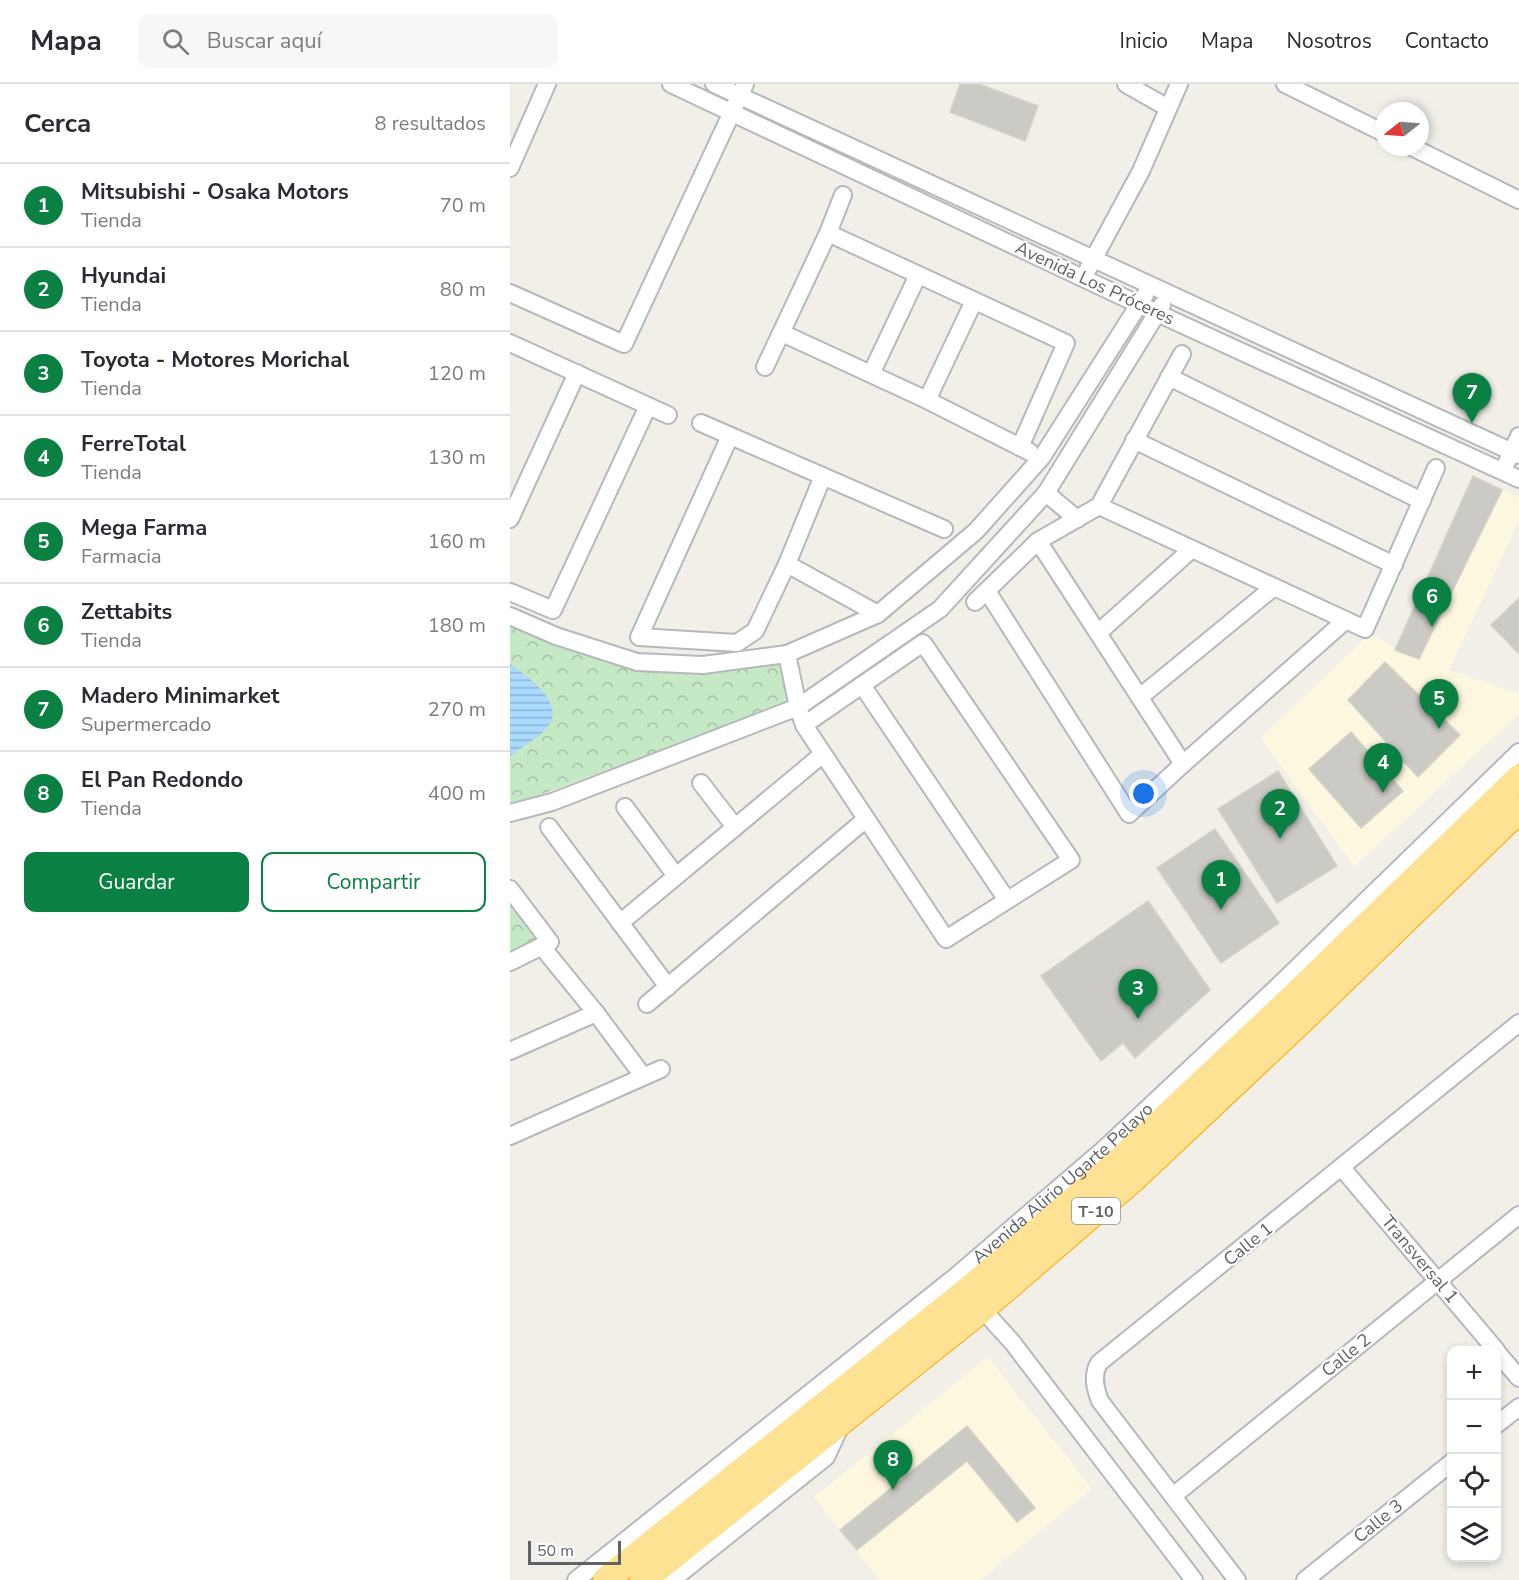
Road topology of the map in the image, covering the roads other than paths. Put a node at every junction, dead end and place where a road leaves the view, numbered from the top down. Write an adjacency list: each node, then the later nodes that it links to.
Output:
1 (547, 84): 12 (street)
2 (671, 84): 9 (street, Avenida Los Próceres)
3 (714, 84): 7 (street, Avenida Los Próceres)
4 (1179, 84): 8 (street)
5 (1285, 84): 10 (street)
6 (1135, 86): 8 (street)
7 (742, 90): 9 (street); 16 (street, Avenida Los Próceres)
8 (1168, 108): 16 (street)
9 (732, 112): 18 (street, Avenida Los Próceres); 20 (street)
10 (1375, 129)
11 (1429, 155): 14 (street)
12 (510, 168)
13 (843, 195): 15 (street)
14 (1519, 200)
15 (828, 233): 17 (street); 25 (street)
16 (1093, 261): 18 (street); 19 (street, Avenida Los Próceres)
17 (918, 275): 22 (street); 30 (street)
18 (1083, 278): 23 (street, Avenida Los Próceres)
19 (1150, 287): 21 (street, Avenida Los Próceres); 23 (street)
20 (510, 293)
21 (1167, 294): 24 (street); 40 (street, Avenida Los Próceres)
22 (974, 301): 32 (street); 39 (street)
23 (1140, 305): 24 (street, Avenida Los Próceres); 41 (street)
24 (1157, 313): 43 (street, Avenida Los Próceres); 46 (street)
25 (782, 333): 28 (street); 30 (street)
26 (510, 343): 29 (street)
27 (1182, 354): 31 (street)
28 (765, 367)
29 (577, 373): 33 (street); 49 (street)
30 (871, 374): 32 (street)
31 (1169, 377): 38 (street); 47 (street)
32 (927, 400): 39 (street)
33 (648, 406): 34 (street); 57 (street)
34 (668, 415)
35 (700, 423): 36 (street)
36 (730, 436): 44 (street); 54 (street)
37 (1519, 436): 40 (street)
38 (1134, 440): 48 (street); 55 (street)
39 (1020, 447): 41 (street)
40 (1515, 454): 43 (street)
41 (1042, 457): 58 (street)
42 (1436, 468): 47 (street)
43 (1503, 471): 45 (street, Avenida Los Próceres)
44 (824, 476): 51 (street); 54 (street)
45 (1519, 479)
46 (1046, 494): 50 (street); 65 (street)
47 (1422, 501): 55 (street)
48 (1099, 506): 50 (street); 53 (street)
49 (510, 519)
50 (1077, 519): 52 (street)
51 (944, 529)
52 (1038, 541): 61 (street); 69 (street)
53 (1192, 549): 56 (street); 61 (street)
54 (787, 564): 58 (street)
55 (1394, 565): 60 (street)
56 (1274, 587): 60 (street); 64 (street)
57 (510, 592)
58 (878, 614): 62 (street)
59 (510, 616): 62 (street)
60 (1346, 620): 69 (street)
61 (1098, 633): 64 (street)
62 (787, 654): 65 (street)
63 (862, 685): 66 (street); 81 (street); 81 (street)
64 (1140, 697): 69 (street)
65 (798, 707): 66 (street); 74 (street)
66 (804, 725): 68 (street)
67 (1519, 752): 82 (street, Avenida Alirio Ugarte Pelayo)
68 (823, 754): 75 (street); 77 (street)
69 (1183, 764)
70 (1519, 778): 80 (highway, Avenida Alirio Ugarte Pelayo / T-10)
71 (701, 783): 77 (street)
72 (625, 807): 78 (street)
73 (1519, 810): 98 (highway, T-10)
74 (510, 813)
75 (866, 819): 81 (street); 87 (street)
76 (549, 827): 83 (street)
77 (735, 827): 78 (street)
78 (676, 876): 83 (street)
79 (510, 890): 84 (street)
80 (1403, 892): 82 (highway); 86 (highway, Avenida Alirio Ugarte Pelayo / T-10)
81 (1007, 900)
82 (1348, 919): 86 (highway); 107 (street, Avenida Alirio Ugarte Pelayo)
83 (620, 923): 87 (street)
84 (542, 947): 85 (street); 89 (street)
85 (510, 962)
86 (1326, 966): 108 (highway, Avenida Alirio Ugarte Pelayo / T-10)
87 (668, 987): 88 (street)
88 (647, 1004)
89 (596, 1013): 91 (street); 93 (street)
90 (1519, 1023): 95 (street, Calle 1)
91 (510, 1052)
92 (661, 1069): 93 (street)
93 (643, 1076): 94 (street)
94 (510, 1136)
95 (1342, 1167): 97 (street, Transversal 1); 106 (street, Calle 1)
96 (1519, 1215): 97 (street, Calle 2)
97 (1438, 1280): 99 (street, Transversal 1); 106 (street, Calle 2)
98 (982, 1309): 103 (highway, T-10); 111 (street)
99 (1492, 1346)
100 (1501, 1357): 101 (street, Transversal 1)
101 (1519, 1378)
102 (1519, 1407): 104 (street)
103 (843, 1420): 109 (highway, T-10); 110 (street)
104 (1501, 1422)
105 (1447, 1466): 113 (street, Calle 3)
106 (1173, 1496): 112 (street)
107 (576, 1580)
108 (606, 1580)
109 (643, 1580)
110 (672, 1580)
111 (1194, 1580)
112 (1237, 1580)
113 (1305, 1580)

